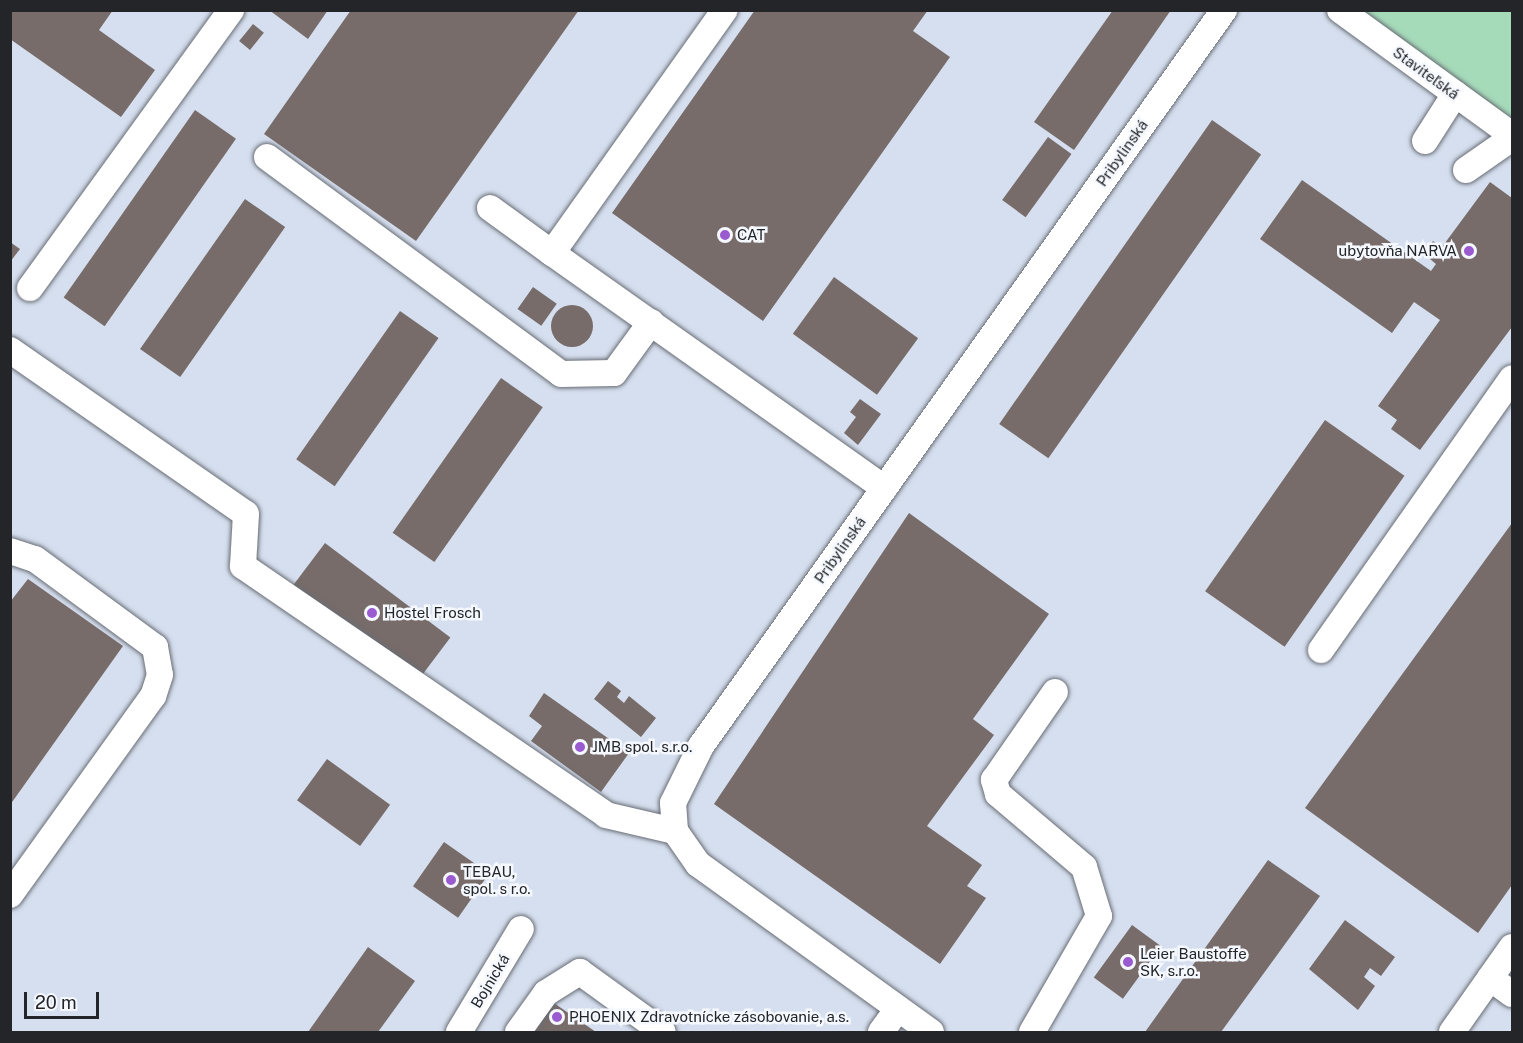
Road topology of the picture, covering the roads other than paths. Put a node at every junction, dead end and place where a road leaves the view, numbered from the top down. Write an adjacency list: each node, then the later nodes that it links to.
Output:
1 (231, 10): 12 (street)
2 (724, 10): 11 (street)
3 (1224, 10): 16 (street, Pribylinská)
4 (1340, 10): 5 (street, Staviteľská)
5 (1455, 94): 6 (street, Staviteľská); 8 (street)
6 (1484, 114): 7 (street, Staviteľská); 7 (street)
7 (1512, 137)
8 (1425, 141)
9 (267, 157): 13 (street)
10 (490, 208): 11 (street)
11 (552, 253): 13 (street)
12 (30, 288)
13 (651, 322): 16 (street)
14 (10, 350): 20 (street)
15 (1512, 378): 18 (street)
16 (884, 488): 20 (street, Pribylinská)
17 (10, 551): 21 (street)
18 (1321, 650)
19 (1055, 692): 32 (street)
20 (675, 831): 26 (street)
21 (10, 895)
22 (521, 929): 27 (street, Bojnická)
23 (1512, 947): 24 (street)
24 (1490, 978): 25 (street); 33 (street)
25 (1512, 994)
26 (898, 1009): 30 (street); 31 (street)
27 (459, 1032)
28 (518, 1032): 29 (street)
29 (663, 1032)
30 (881, 1032)
31 (931, 1032)
32 (1032, 1032)
33 (1452, 1032)

